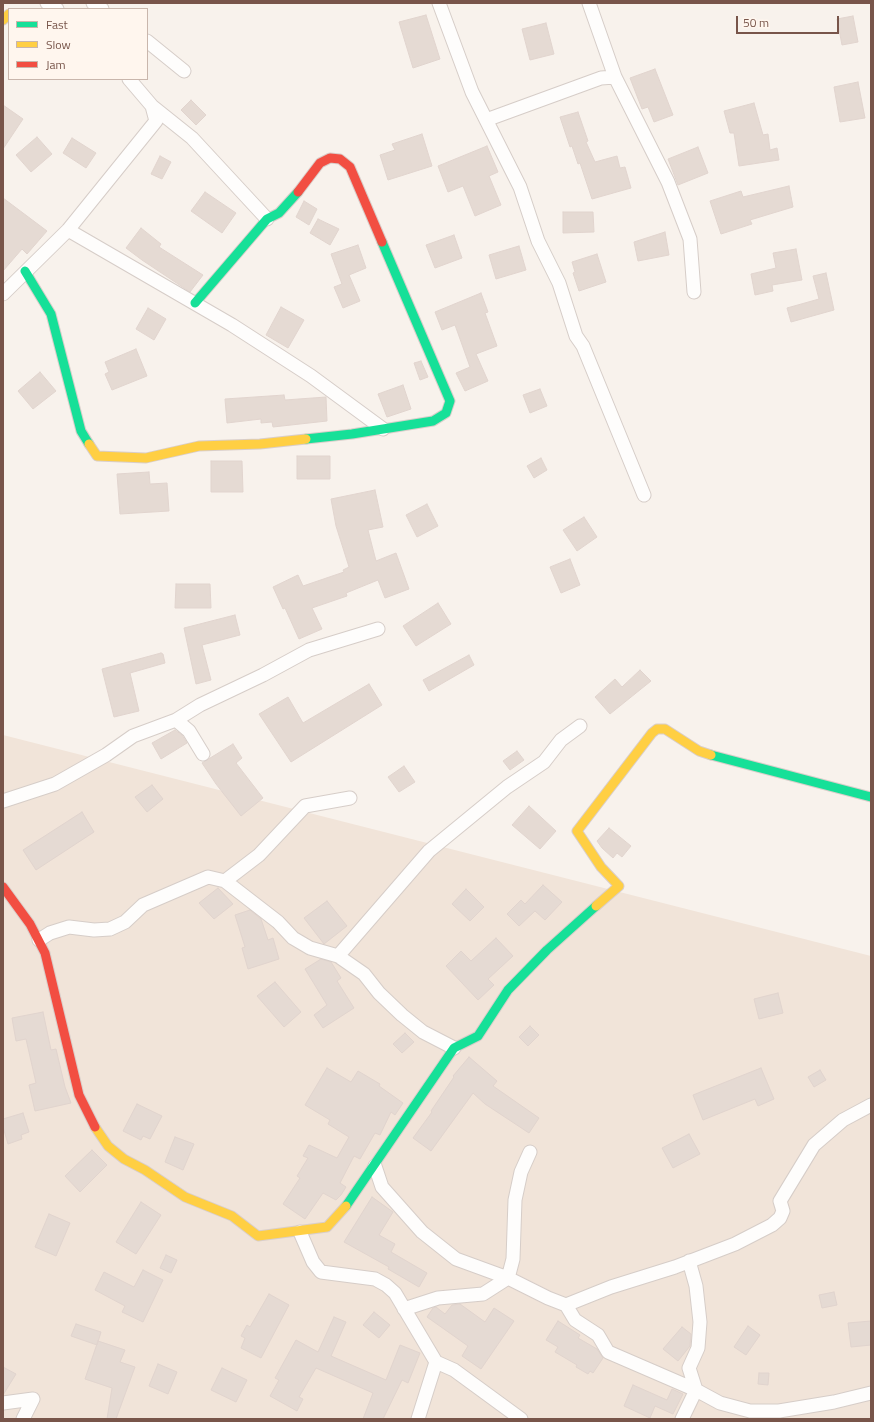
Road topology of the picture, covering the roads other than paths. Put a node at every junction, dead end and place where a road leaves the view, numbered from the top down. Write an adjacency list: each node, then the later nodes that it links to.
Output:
1 (440, 3): 8 (street)
2 (589, 3): 5 (street)
3 (148, 42): 4 (street)
4 (184, 71)
5 (615, 77): 8 (street); 12 (street)
6 (130, 80): 7 (street)
7 (152, 106): 9 (street); 10 (street)
8 (486, 120): 16 (street)
9 (267, 219): 14 (street); 15 (street)
10 (68, 230): 11 (street); 14 (street)
11 (25, 270): 13 (street); 15 (street)
12 (694, 292)
13 (3, 294)
14 (195, 303): 15 (street)
15 (383, 429)
16 (644, 495)
17 (378, 629): 18 (street)
18 (176, 720): 20 (street); 23 (street)
19 (580, 726): 27 (street)
20 (202, 754)
21 (871, 797): 28 (street)
22 (350, 798): 24 (street)
23 (3, 801)
24 (225, 881): 26 (street); 27 (street)
25 (3, 887): 26 (street)
26 (38, 940): 32 (street)
27 (338, 956): 28 (street)
28 (454, 1048): 31 (street)
29 (871, 1105): 33 (street)
30 (530, 1152): 34 (street)
31 (375, 1166): 32 (street); 34 (street)
32 (300, 1232): 36 (street)
33 (689, 1261): 35 (street); 38 (street)
34 (508, 1278): 35 (street); 36 (street)
35 (566, 1305): 38 (street)
36 (404, 1309): 37 (street)
37 (436, 1362): 42 (street); 43 (street)
38 (696, 1390): 39 (street); 44 (street)
39 (871, 1393)
40 (3, 1403): 41 (street)
41 (23, 1419)
42 (418, 1419)
43 (521, 1419)
44 (682, 1419)

